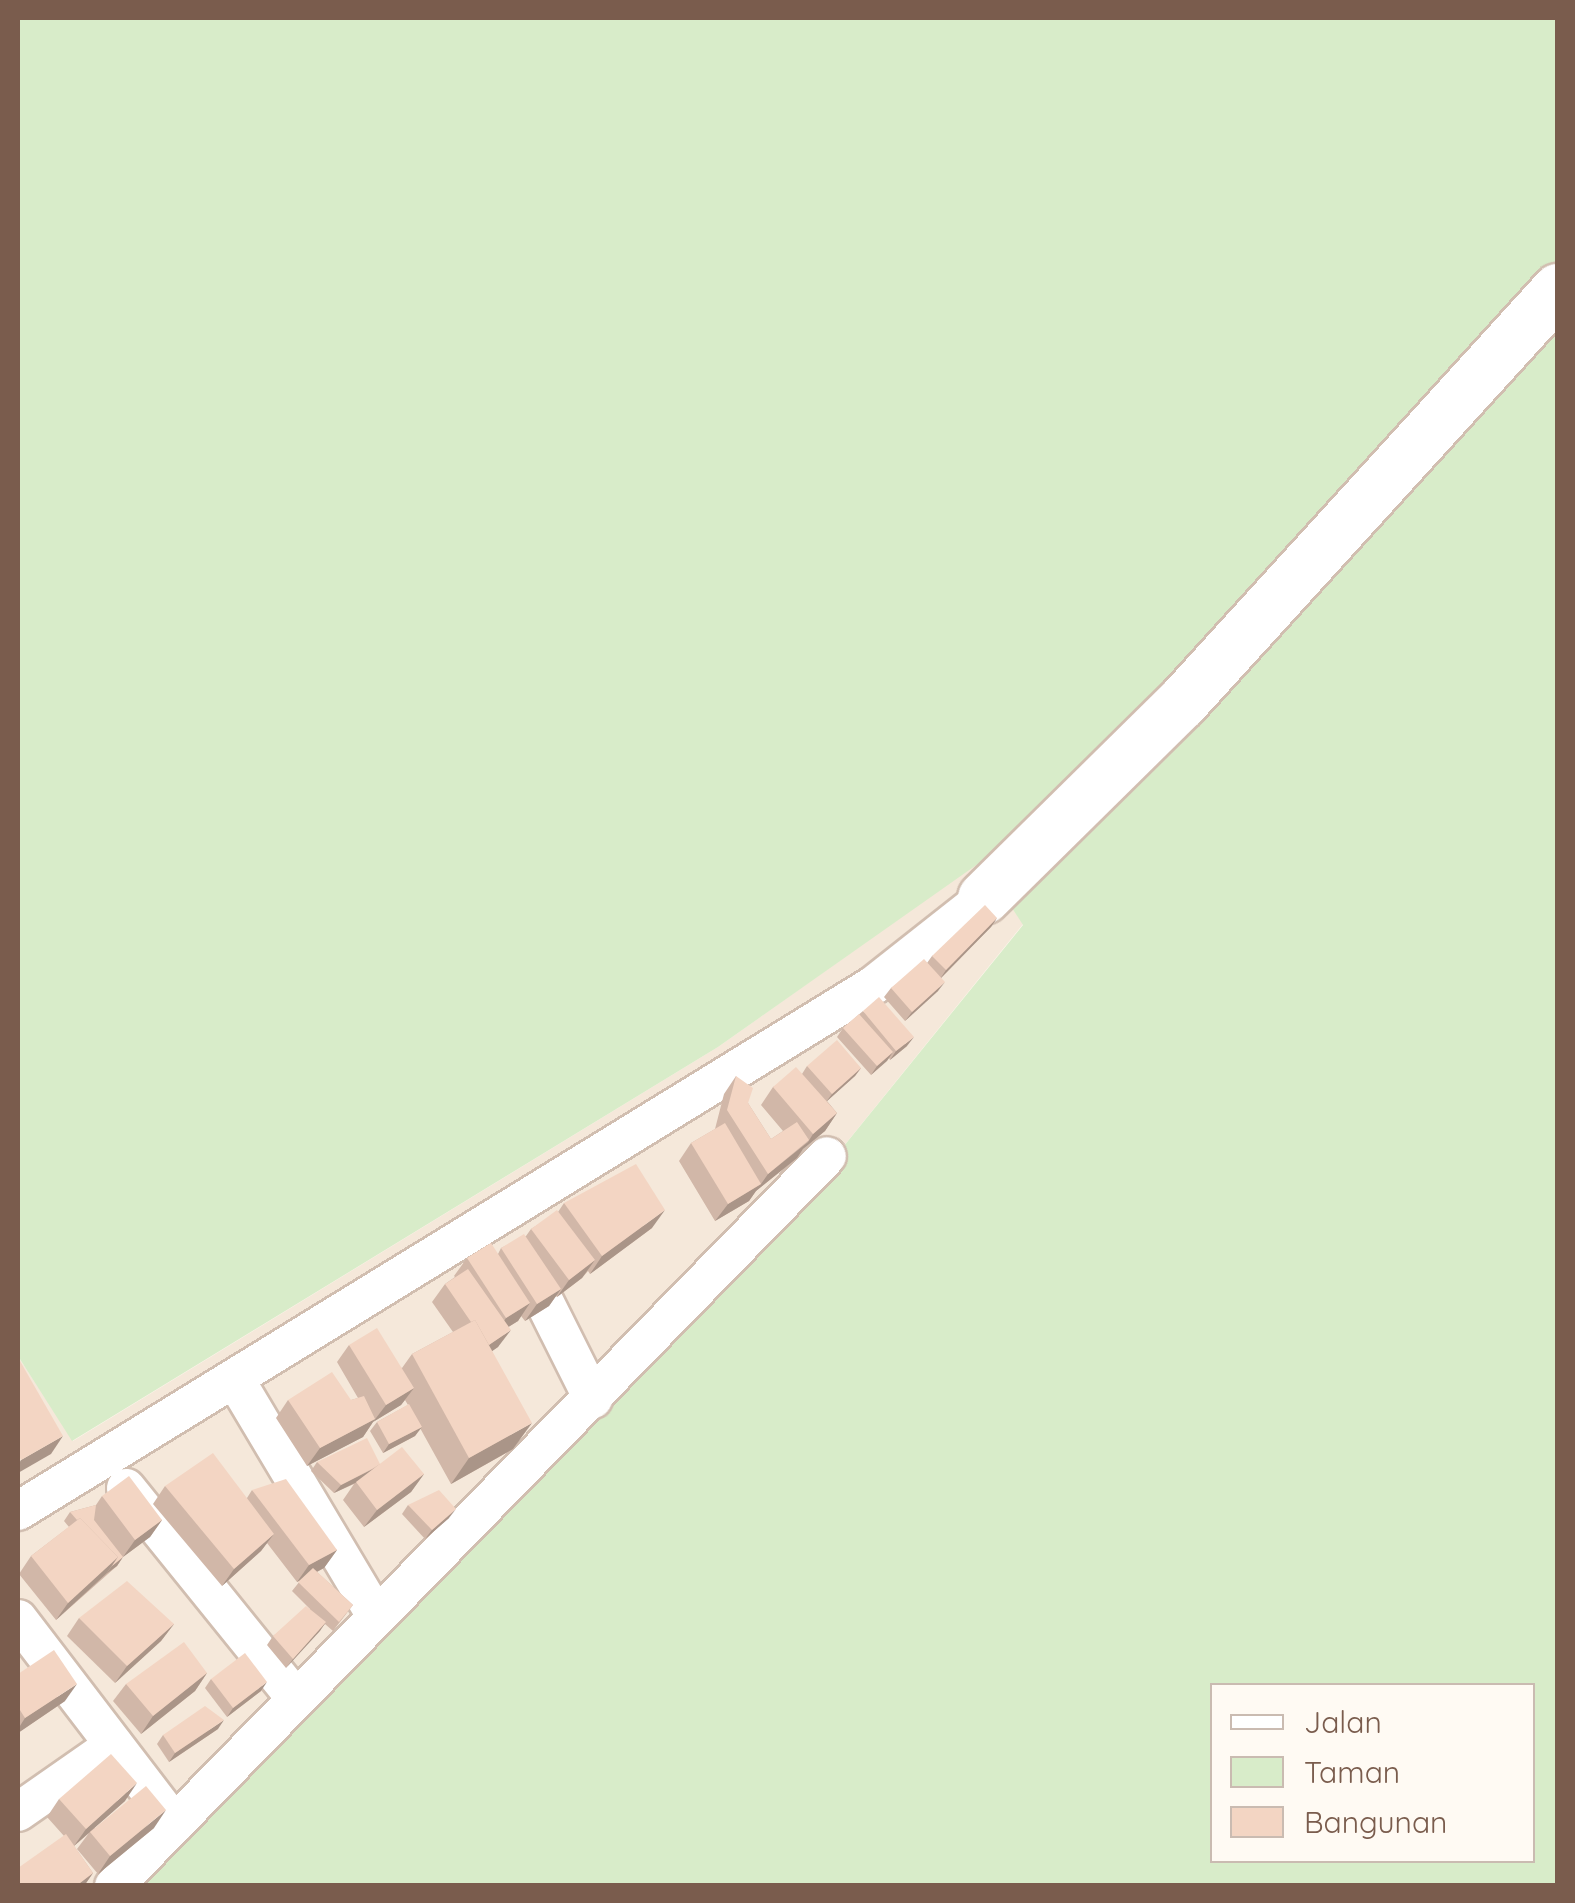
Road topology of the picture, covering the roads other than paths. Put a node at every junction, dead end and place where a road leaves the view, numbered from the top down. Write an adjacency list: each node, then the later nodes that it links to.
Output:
1 (1558, 290): 2 (street)
2 (984, 898): 4 (street)
3 (827, 1156): 6 (street)
4 (497, 1220): 5 (street); 6 (street)
5 (236, 1381): 7 (street); 9 (street)
6 (593, 1399): 9 (street)
7 (102, 1459): 8 (street); 11 (street)
8 (18, 1512)
9 (376, 1616): 11 (street)
10 (18, 1619): 12 (street)
11 (296, 1699): 14 (street)
12 (114, 1744): 13 (street); 14 (street)
13 (18, 1812)
14 (177, 1826): 15 (street)
15 (114, 1886)

